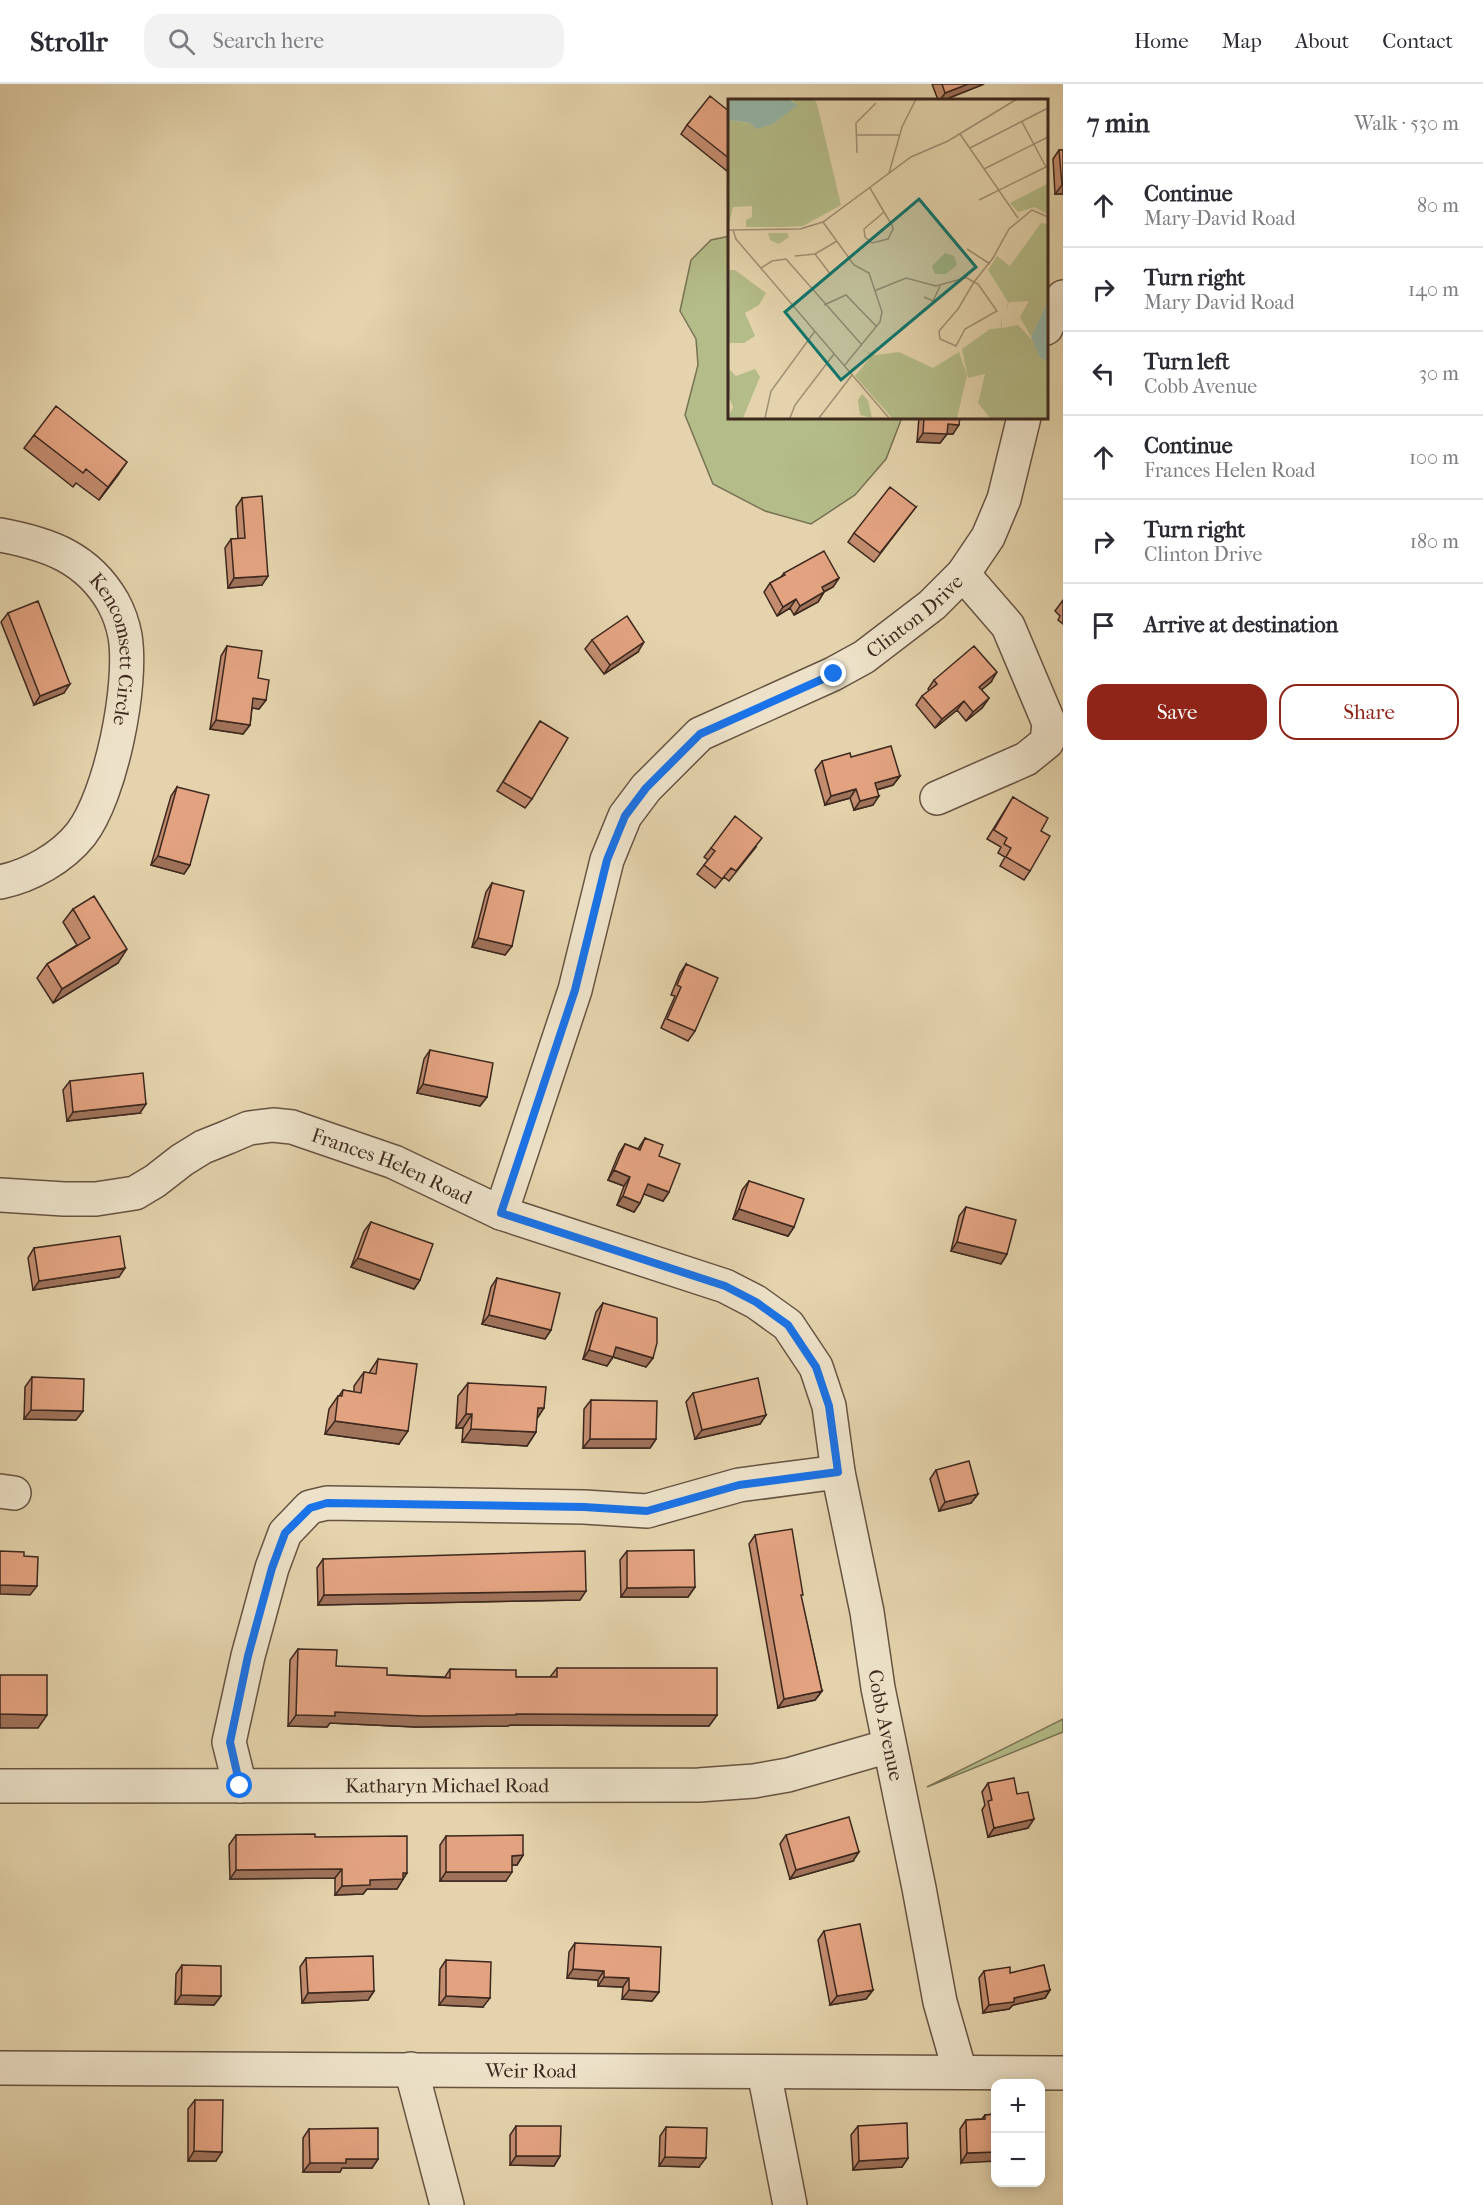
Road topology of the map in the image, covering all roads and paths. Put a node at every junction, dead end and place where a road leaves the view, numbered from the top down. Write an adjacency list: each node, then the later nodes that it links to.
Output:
1 (1063, 297): 2 (street)
2 (1048, 326)
3 (1024, 418): 5 (street, Clinton Drive)
4 (0, 535): 7 (street, Kencomsett Circle)
5 (963, 574): 6 (street); 9 (street, Clinton Drive)
6 (937, 798)
7 (0, 882)
8 (0, 1195): 9 (street, Frances Helen Road)
9 (501, 1213): 10 (street, Frances Helen Road)
10 (820, 1377): 11 (street, Cobb Avenue)
11 (838, 1472): 12 (street, Cobb Avenue); 14 (street)
12 (889, 1746): 14 (street, Katharyn Michael Road); 18 (street, Cobb Avenue)
13 (0, 1786): 14 (street, Katharyn Michael Road)
14 (240, 1786)
15 (0, 2068): 16 (street, Weir Road)
16 (411, 2069): 17 (street, Weir Road); 20 (street)
17 (764, 2072): 18 (street, Weir Road); 21 (street)
18 (960, 2072): 19 (street, Weir Road)
19 (1063, 2073)
20 (447, 2205)
21 (790, 2205)

